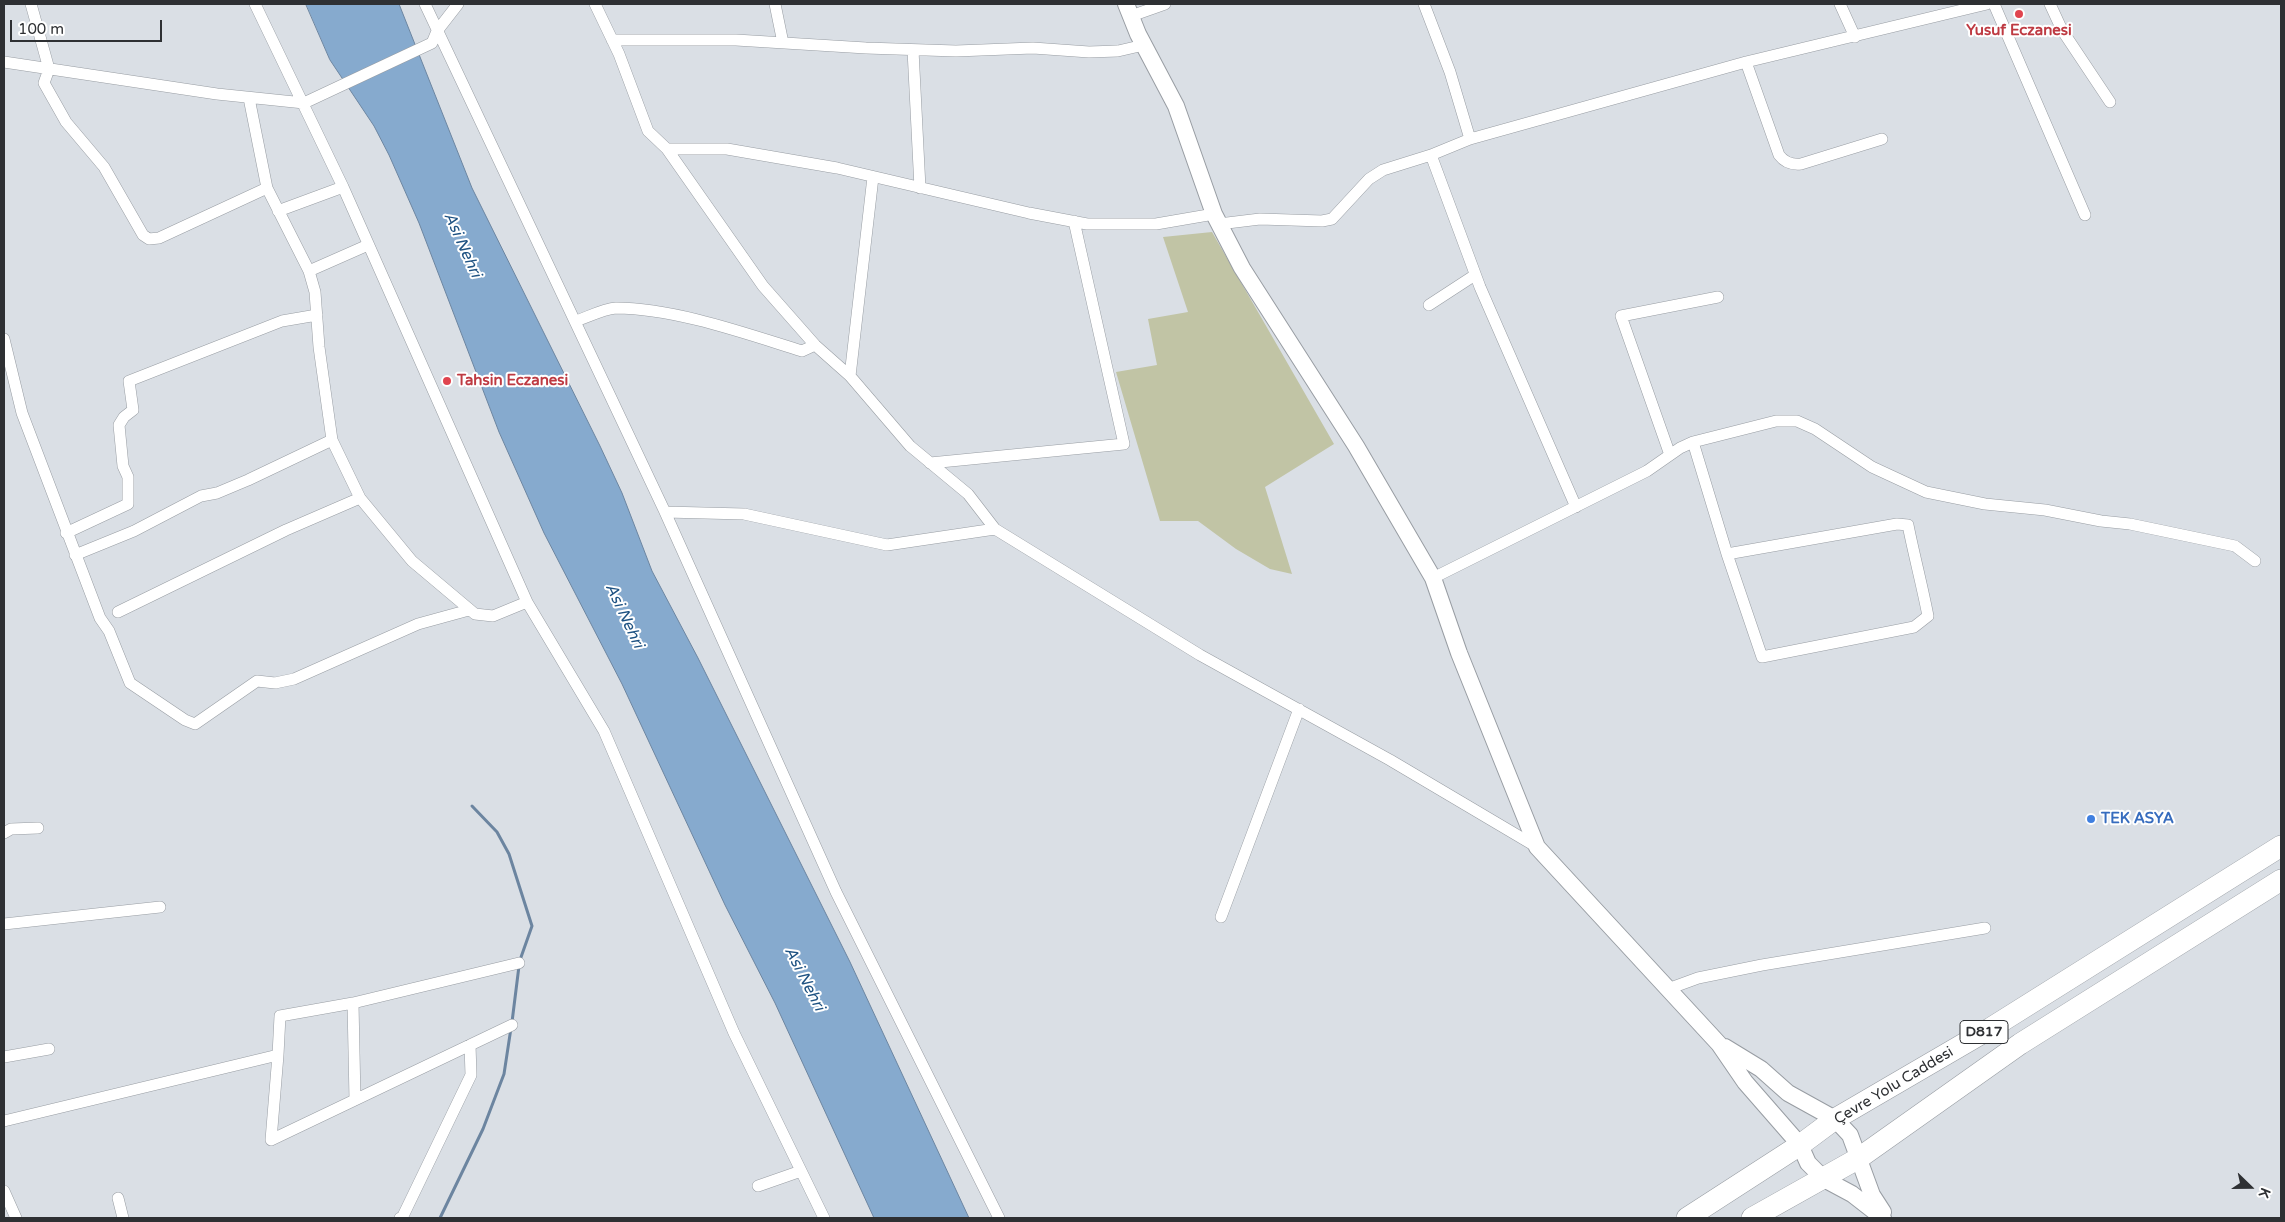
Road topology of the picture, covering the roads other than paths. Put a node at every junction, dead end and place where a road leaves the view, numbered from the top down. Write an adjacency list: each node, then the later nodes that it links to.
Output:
1 (31, 4): 22 (street)
2 (255, 4): 25 (street)
3 (424, 4): 14 (street)
4 (458, 4): 14 (street)
5 (596, 4): 16 (street)
6 (775, 4): 17 (street)
7 (1165, 4): 13 (street)
8 (1424, 4): 26 (street)
9 (1840, 4): 15 (street)
10 (1987, 4): 15 (street)
11 (1994, 4): 35 (street)
12 (2050, 4): 24 (street)
13 (1129, 10): 18 (street)
14 (437, 31): 25 (street); 44 (street)
15 (1855, 37): 21 (street)
16 (612, 40): 17 (street); 28 (street)
17 (783, 43): 19 (street)
18 (1144, 45): 19 (street); 36 (street)
19 (913, 50): 33 (street)
20 (4, 62): 22 (street)
21 (1746, 62): 26 (street); 27 (street)
22 (49, 68): 23 (street); 32 (street)
23 (248, 98): 25 (street); 32 (street)
24 (2110, 102)
25 (304, 103): 31 (street)
26 (1470, 139): 29 (street)
27 (1882, 139)
28 (667, 149): 30 (street); 46 (street)
29 (1431, 155): 36 (street); 40 (street)
30 (873, 177): 33 (street); 47 (street)
31 (343, 186): 34 (street); 38 (street)
32 (267, 188): 34 (street)
33 (920, 188): 37 (street)
34 (278, 211): 39 (street)
35 (2085, 215)
36 (1217, 219): 37 (street); 60 (street)
37 (1074, 221): 51 (street)
38 (368, 245): 39 (street); 61 (street)
39 (309, 271): 43 (street)
40 (1476, 275): 42 (street); 53 (street)
41 (1718, 297): 50 (street)
42 (1429, 305)
43 (317, 315): 48 (street); 56 (street)
44 (576, 321): 46 (street); 54 (street)
45 (4, 339): 56 (street)
46 (815, 345): 47 (street)
47 (850, 376): 51 (street)
48 (332, 440): 52 (street); 58 (street)
49 (1693, 442): 50 (street); 57 (street); 59 (street)
50 (1670, 454): 53 (street)
51 (930, 463): 55 (street)
52 (360, 498): 62 (street); 63 (street)
53 (1576, 507): 60 (street)
54 (664, 512): 55 (street); 97 (street)
55 (995, 529): 64 (street)
56 (66, 533): 58 (street)
57 (1727, 554): 57 (street)
58 (75, 555): 62 (street)
59 (2255, 561)
60 (1433, 578): 68 (street)
61 (527, 602): 62 (street); 88 (street)
62 (469, 610)
63 (118, 612)
64 (1299, 709): 68 (street); 71 (street)
65 (38, 828): 66 (street)
66 (4, 833)
67 (2281, 846): 84 (highway, Çevre Yolu Caddesi / D817)
68 (1537, 847): 75 (street)
69 (2281, 880): 87 (highway, D817)
70 (160, 907): 72 (street)
71 (1221, 917)
72 (4, 924)
73 (1985, 928): 75 (street)
74 (520, 963): 76 (street)
75 (1668, 989): 78 (street)
76 (353, 1003): 81 (street); 83 (street)
77 (512, 1025): 79 (street)
78 (1719, 1044): 84 (street); 86 (street)
79 (470, 1045): 83 (street); 95 (street)
80 (49, 1049): 82 (street)
81 (278, 1055): 83 (street); 85 (street)
82 (4, 1057)
83 (355, 1100)
84 (1835, 1119): 86 (highway, Çevre Yolu Caddesi / D817); 87 (street)
85 (4, 1121)
86 (1800, 1145): 89 (street); 98 (highway, Çevre Yolu Caddesi / D817)
87 (1859, 1158): 89 (highway, D817); 101 (street)
88 (801, 1171): 90 (street); 96 (street)
89 (1824, 1179): 99 (highway, D817); 100 (street)
90 (758, 1186)
91 (4, 1191): 93 (street)
92 (118, 1198): 94 (street)
93 (16, 1218)
94 (123, 1218)
95 (400, 1218)
96 (824, 1218)
97 (999, 1218)
98 (1687, 1218)
99 (1752, 1218)
100 (1883, 1218)
101 (1887, 1218)

